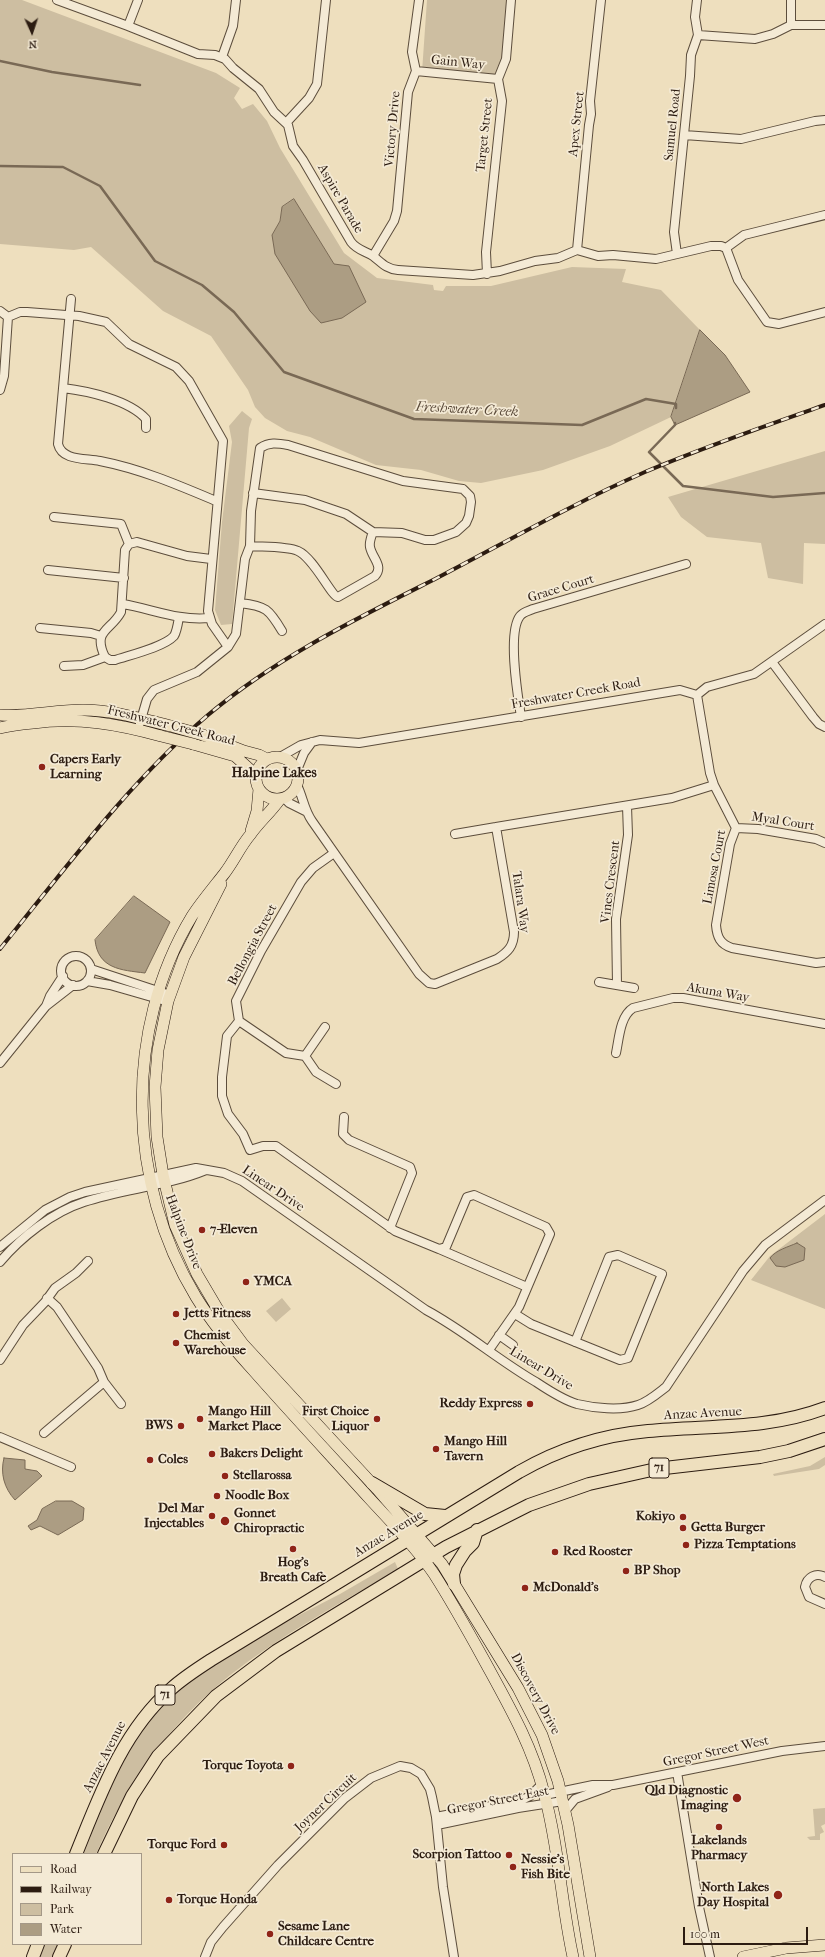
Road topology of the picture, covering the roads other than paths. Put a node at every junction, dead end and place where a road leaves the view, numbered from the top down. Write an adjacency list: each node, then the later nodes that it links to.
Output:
1 (57, 0): 12 (street)
2 (138, 0): 12 (street)
3 (236, 0): 14 (street)
4 (326, 0): 18 (street)
5 (419, 0): 15 (street)
6 (511, 0): 16 (street)
7 (601, 0): 22 (street, Apex Street)
8 (697, 0): 13 (street, Samuel Road)
9 (791, 0): 10 (street)
10 (791, 25): 11 (street); 13 (street)
11 (825, 25)
12 (128, 26): 14 (street)
13 (698, 35): 19 (street, Samuel Road)
14 (222, 57): 18 (street, Aspire Parade)
15 (416, 71): 16 (street, Gain Way); 24 (street, Victory Drive)
16 (498, 79): 25 (street, Target Street)
17 (825, 120): 19 (street)
18 (286, 123): 24 (street, Aspire Parade)
19 (684, 135): 23 (street, Samuel Road)
20 (825, 215): 21 (street)
21 (726, 248): 23 (street); 28 (street)
22 (577, 250): 23 (street); 25 (street, Aspire Parade)
23 (677, 254)
24 (373, 256): 25 (street, Aspire Parade)
25 (487, 274)
26 (71, 299): 29 (street)
27 (0, 311): 30 (street)
28 (825, 312)
29 (70, 316): 30 (street); 31 (street); 35 (street)
30 (8, 317): 32 (street)
31 (63, 388): 33 (street); 35 (street)
32 (0, 390)
33 (146, 428)
34 (253, 493): 37 (street); 37 (street); 39 (street)
35 (216, 501): 40 (street)
36 (54, 516): 38 (street)
37 (373, 532): 39 (street)
38 (129, 544): 40 (street); 43 (street)
39 (250, 546): 44 (street)
40 (212, 559): 47 (street)
41 (686, 564): 58 (street, Grace Court)
42 (48, 570): 43 (street)
43 (124, 578): 45 (street)
44 (240, 603): 50 (street); 52 (street)
45 (123, 604): 46 (street); 51 (street)
46 (179, 617): 47 (street); 53 (street)
47 (209, 618): 52 (street)
48 (825, 624): 54 (street)
49 (40, 628): 51 (street)
50 (282, 631)
51 (101, 636): 53 (street)
52 (228, 647): 59 (street)
53 (104, 657): 55 (street)
54 (772, 662): 56 (street); 60 (street)
55 (64, 666)
56 (696, 695): 58 (street, Freshwater Creek Road); 69 (street, Limosa Court)
57 (0, 715): 59 (main road, Freshwater Creek Road)
58 (521, 717): 63 (street, Freshwater Creek Road)
59 (141, 718): 62 (street); 65 (main road, Freshwater Creek Road, bridge)
60 (825, 727)
61 (0, 728): 62 (main road, Freshwater Creek Road)
62 (139, 730): 67 (main road, Freshwater Creek Road, bridge)
63 (312, 742): 64 (street, Freshwater Creek Road); 66 (street)
64 (280, 757): 65 (main road); 66 (main road)
65 (267, 759): 67 (main road)
66 (296, 770): 68 (main road)
67 (256, 775): 70 (main road)
68 (297, 785): 71 (main road); 73 (street, Talara Way)
69 (714, 785): 72 (street); 75 (street, Limosa Court)
70 (259, 789): 71 (main road); 76 (main road, Halpine Drive)
71 (282, 799): 73 (street, Talara Way); 76 (main road, Halpine Drive)
72 (627, 806): 74 (street); 86 (street, Vines Crescent)
73 (305, 811): 79 (street, Talara Way)
74 (496, 827): 77 (street); 79 (street, Talara Way)
75 (736, 828): 78 (street, Myal Court); 80 (street, Limosa Court)
76 (250, 834): 88 (main road, Halpine Drive)
77 (455, 834)
78 (825, 843)
79 (334, 853): 90 (street, Bellongia Street)
80 (825, 962)
81 (91, 969): 82 (street); 83 (street); 88 (street)
82 (63, 976): 85 (street); 89 (street)
83 (87, 981): 85 (street); 88 (street)
84 (599, 982): 86 (street)
85 (74, 985): 89 (street)
86 (617, 985): 87 (street)
87 (634, 988)
88 (164, 997): 98 (main road, Halpine Drive); 99 (main road, Halpine Drive)
89 (46, 1006): 95 (street)
90 (239, 1021): 94 (street); 101 (street)
91 (825, 1024): 93 (street, Akuna Way)
92 (325, 1027): 94 (street)
93 (616, 1053)
94 (305, 1056): 96 (street)
95 (0, 1063)
96 (336, 1084)
97 (344, 1117): 101 (street)
98 (164, 1179): 99 (street, Linear Drive); 112 (street, Linear Drive); 121 (main road, Halpine Drive)
99 (150, 1182): 102 (street); 104 (street); 125 (main road, Halpine Drive)
100 (825, 1200): 112 (street, Linear Drive)
101 (390, 1228): 103 (street)
102 (0, 1247)
103 (439, 1249): 106 (street); 106 (street)
104 (1, 1258)
105 (88, 1261): 107 (street)
106 (527, 1288): 108 (street)
107 (47, 1298): 113 (street); 114 (street)
108 (515, 1314): 109 (street); 110 (street)
109 (499, 1335): 111 (street); 112 (street)
110 (575, 1342): 110 (street)
111 (513, 1345)
112 (489, 1350)
113 (0, 1360)
114 (104, 1382): 115 (street); 117 (street)
115 (121, 1404)
116 (825, 1408): 122 (highway, Anzac Avenue / 71)
117 (44, 1433)
118 (0, 1437): 120 (street)
119 (825, 1439): 123 (highway, 71)
120 (71, 1467)
121 (372, 1483): 122 (highway); 124 (main road, Halpine Drive)
122 (445, 1516): 124 (highway, Anzac Avenue / 71)
123 (478, 1530): 126 (highway, 71); 128 (highway)
124 (417, 1534): 125 (highway, Anzac Avenue / 71); 126 (main road, Halpine Drive)
125 (406, 1540): 126 (main road, Halpine Drive); 137 (highway, Anzac Avenue / 71)
126 (429, 1558): 128 (main road, Discovery Drive); 132 (main road); 138 (highway, 71)
127 (825, 1577): 129 (street)
128 (454, 1584): 135 (main road, Discovery Drive)
129 (825, 1604)
130 (825, 1746): 131 (street, Gregor Street West)
131 (677, 1772): 133 (street, Gregor Street West); 149 (street)
132 (542, 1784): 134 (main road); 136 (street, Gregor Street East)
133 (613, 1785): 135 (street, Gregor Street West); 135 (street, Gregor Street West)
134 (546, 1799): 135 (street, Gregor Street East); 136 (street, Gregor Street East); 147 (main road)
135 (563, 1801): 148 (main road, Discovery Drive)
136 (437, 1821): 145 (street, Joyner Circuit); 146 (street, Joyner Circuit)
137 (76, 1853)
138 (104, 1853)
139 (38, 1945): 143 (highway)
140 (65, 1945): 144 (highway)
141 (825, 1945): 142 (main road)
142 (776, 1953): 150 (main road)
143 (33, 1957)
144 (59, 1957)
145 (205, 1957)
146 (454, 1957)
147 (573, 1957)
148 (590, 1957)
149 (710, 1957)
150 (743, 1957)

